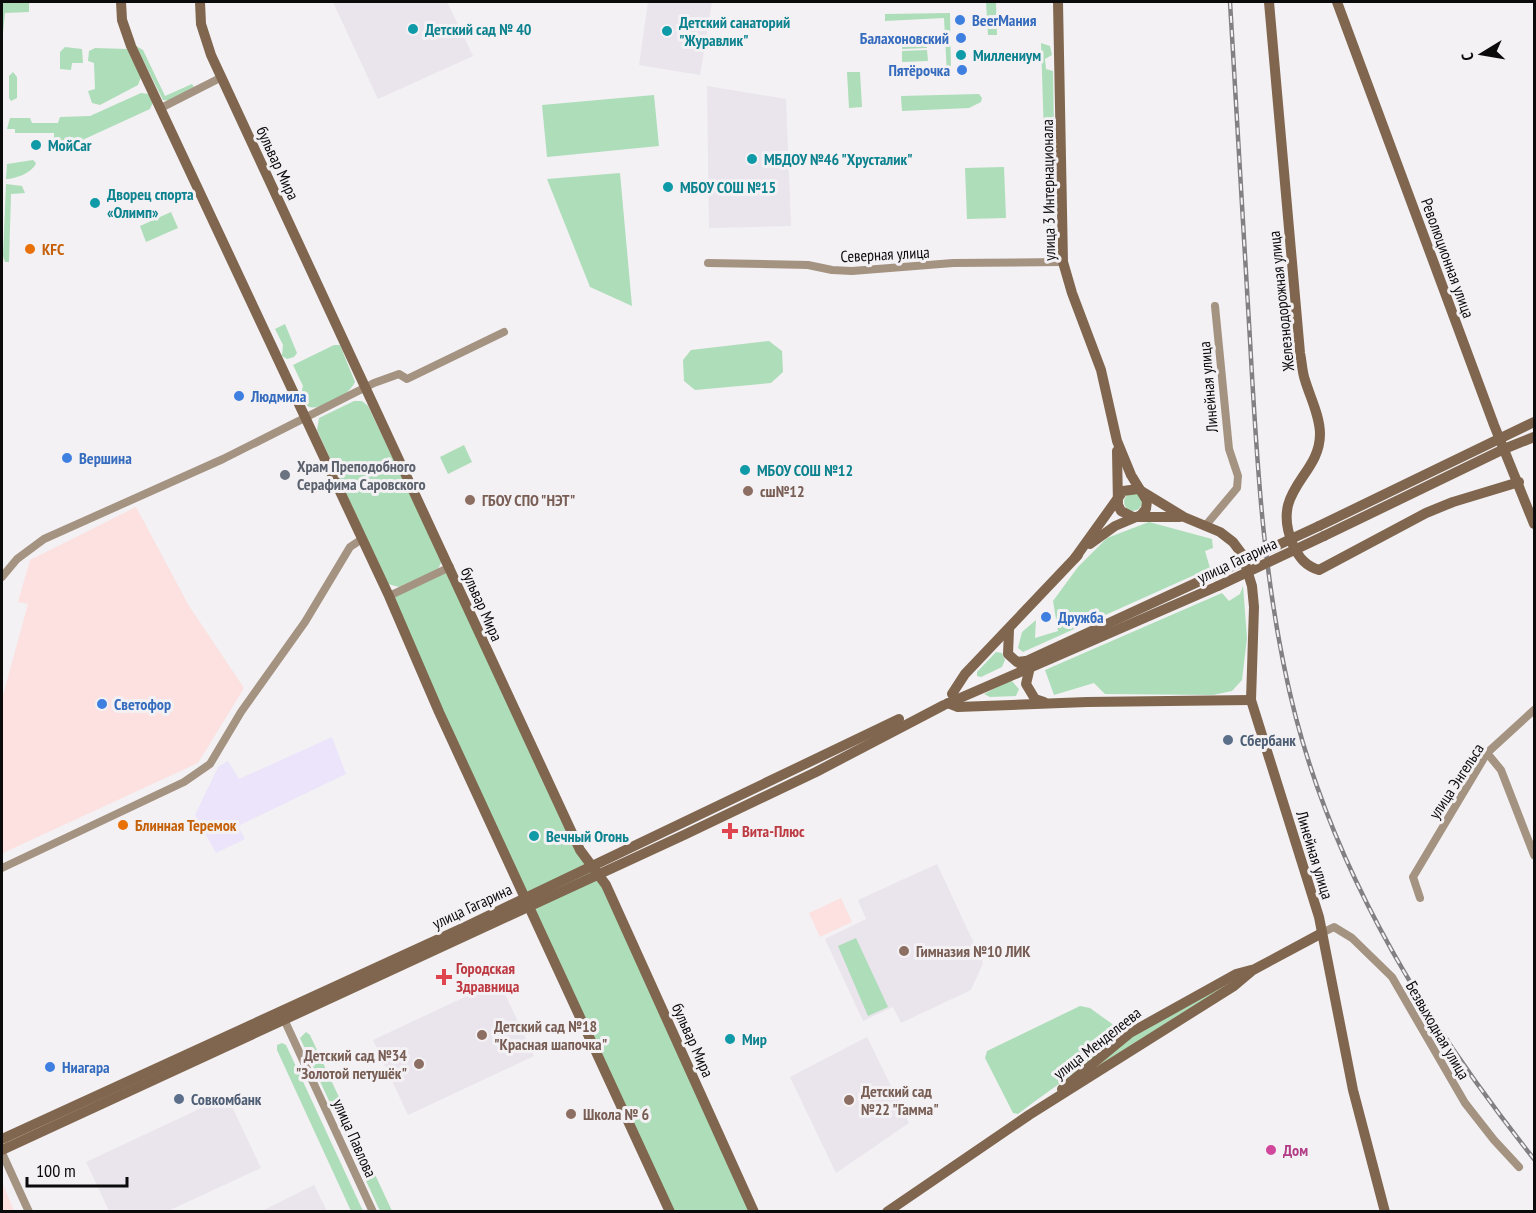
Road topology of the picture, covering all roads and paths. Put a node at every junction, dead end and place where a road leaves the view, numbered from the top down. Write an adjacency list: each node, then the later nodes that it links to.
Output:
1 (121, 2): 7 (main road)
2 (200, 2): 6 (main road, бульвар Мира)
3 (1058, 2): 8 (main road, улица 3 Интернационала)
4 (1269, 2): 18 (main road, Железнодорожная улица)
5 (1337, 2): 17 (main road, Революционная улица)
6 (222, 77): 7 (street); 12 (main road, бульвар Мира)
7 (161, 108): 13 (main road)
8 (1064, 262): 9 (street, Северная улица); 16 (main road, улица 3 Интернационала)
9 (708, 263)
10 (1215, 306): 24 (street, Линейная улица)
11 (504, 332): 12 (street)
12 (364, 388): 13 (street); 27 (main road, бульвар Мира)
13 (306, 418): 25 (main road); 28 (street)
14 (1534, 422): 17 (main road, улица Гагарина)
15 (1534, 437): 17 (main road, улица Гагарина)
16 (1117, 441): 19 (main road, улица 3 Интернационала); 20 (main road, улица 3 Интернационала)
17 (1502, 444): 18 (main road, Революционная улица); 31 (main road, улица Гагарина, bridge)
18 (1519, 483): 23 (main road, Революционная улица)
19 (1144, 493): 20 (main road); 21 (main road); 22 (main road, Линейная улица)
20 (1119, 498): 21 (main road); 26 (main road, улица Гагарина)
21 (1133, 517): 22 (main road, Линейная улица); 26 (main road, улица Гагарина)
22 (1184, 517): 24 (main road, Линейная улица)
23 (1534, 524)
24 (1206, 525): 33 (main road, Линейная улица)
25 (362, 539): 29 (main road); 38 (street)
26 (1075, 558): 30 (main road, улица Гагарина)
27 (450, 567): 29 (street); 39 (main road, бульвар Мира)
28 (2, 577)
29 (389, 596): 41 (main road)
30 (1009, 630): 31 (main road); 32 (main road, улица Гагарина)
31 (1028, 664): 32 (main road, улица Гагарина); 34 (main road)
32 (950, 699): 34 (main road); 39 (main road, улица Гагарина)
33 (1251, 700): 34 (main road); 42 (main road, Линейная улица)
34 (1047, 703)
35 (1534, 710): 36 (street, улица Энгельса)
36 (1486, 753): 37 (street); 40 (street, улица Энгельса)
37 (1534, 855)
38 (2, 868)
39 (596, 870): 41 (main road, улица Гагарина); 52 (main road, бульвар Мира)
40 (1420, 898)
41 (527, 903): 44 (main road, улица Гагарина); 51 (main road)
42 (1322, 933): 43 (main road, улица Менделеева); 48 (street, Безвыходная улица); 54 (main road, Линейная улица)
43 (1253, 970): 45 (main road, улица Менделеева); 45 (main road, улица Менделеева)
44 (282, 1015): 46 (main road, улица Гагарина); 47 (main road, улица Гагарина); 50 (street, улица Павлова)
45 (1029, 1115): 53 (main road, улица Менделеева)
46 (2, 1138)
47 (2, 1152): 49 (street)
48 (1519, 1167)
49 (29, 1212)
50 (373, 1212)
51 (670, 1212)
52 (754, 1212)
53 (887, 1212)
54 (1385, 1212)

